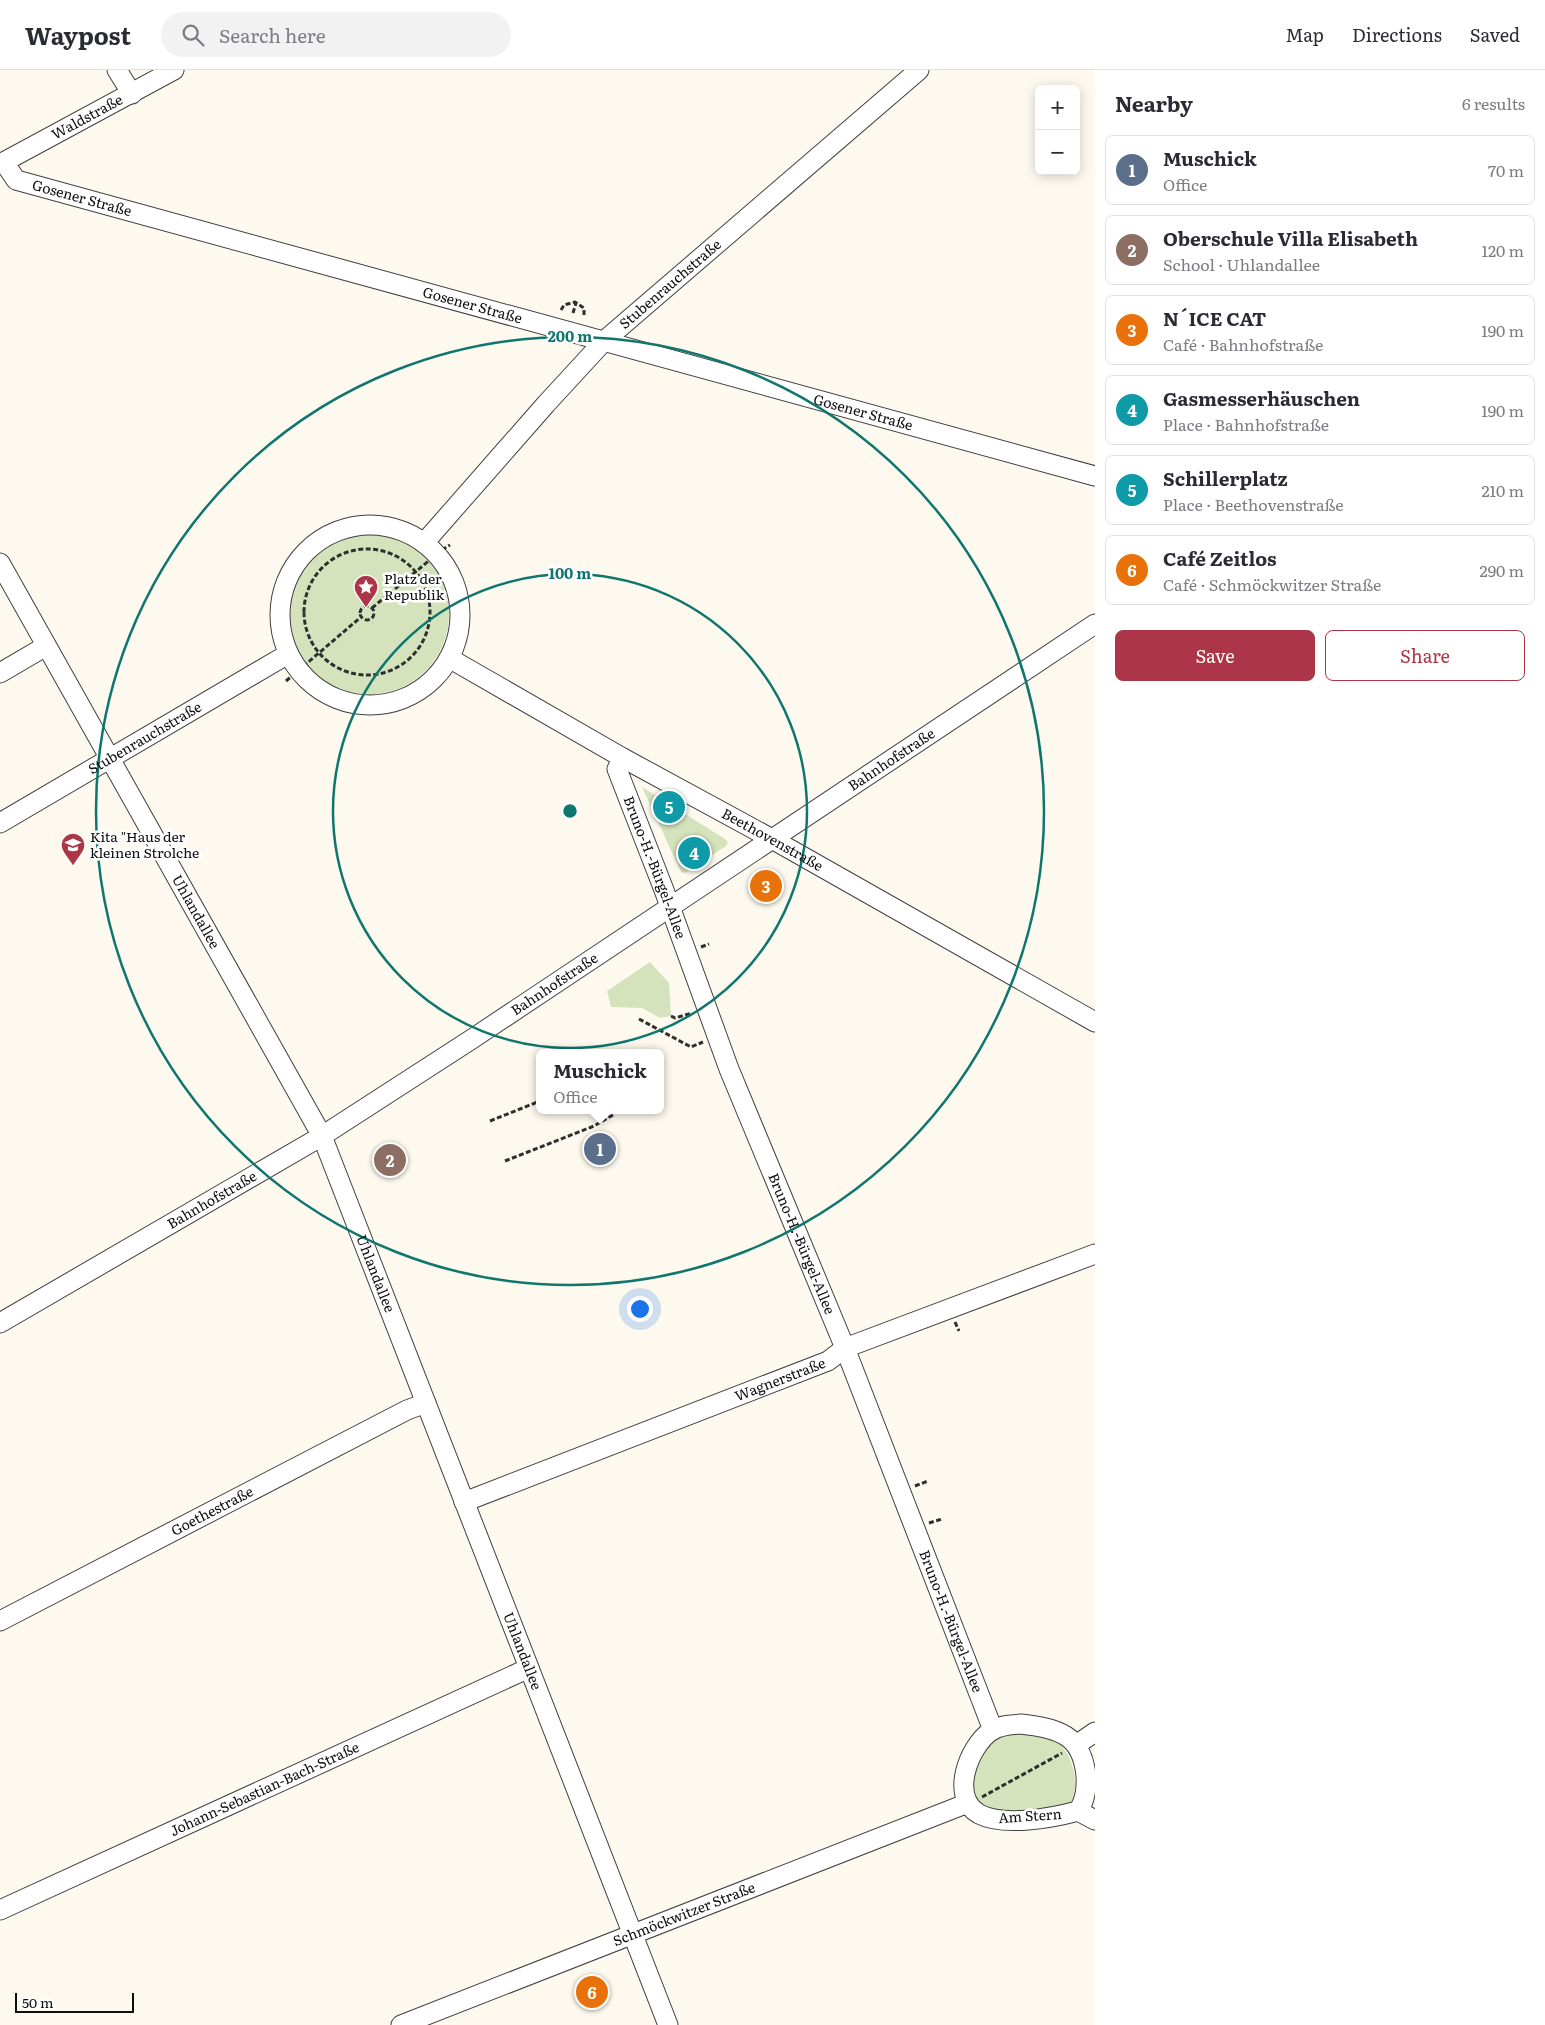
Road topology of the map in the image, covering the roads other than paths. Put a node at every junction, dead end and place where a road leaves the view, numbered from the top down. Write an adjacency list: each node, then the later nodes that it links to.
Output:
1 (117, 70): 4 (street)
2 (174, 70): 4 (street, Waldstraße)
3 (918, 70): 6 (street, Stubenrauchstraße)
4 (132, 94): 5 (street, Waldstraße)
5 (2, 163): 6 (street, Gosener Straße)
6 (604, 341): 7 (street, Gosener Straße); 8 (street, Stubenrauchstraße)
7 (1095, 476)
8 (437, 547): 12 (street); 13 (street)
9 (0, 563): 11 (street, Uhlandallee)
10 (1095, 624): 18 (street, Bahnhofstraße)
11 (46, 646): 14 (street); 16 (street, Uhlandallee)
12 (449, 658): 13 (street); 15 (street, Beethovenstraße)
13 (291, 668): 16 (street, Stubenrauchstraße)
14 (0, 673)
15 (623, 758): 18 (street, Beethovenstraße); 19 (street, Bruno-H.-Bürgel-Allee)
16 (110, 760): 17 (street, Stubenrauchstraße); 21 (street, Uhlandallee)
17 (0, 823)
18 (772, 839): 19 (street, Bahnhofstraße); 20 (street, Beethovenstraße)
19 (669, 906): 21 (street, Bahnhofstraße); 24 (street, Bruno-H.-Bürgel-Allee)
20 (1095, 1022)
21 (322, 1136): 23 (street, Bahnhofstraße); 25 (street, Uhlandallee)
22 (1095, 1254): 24 (street, Wagnerstraße)
23 (0, 1323)
24 (844, 1348): 26 (street, Wagnerstraße); 29 (street, Bruno-H.-Bürgel-Allee)
25 (426, 1403): 26 (street, Uhlandallee); 27 (street, Goethestraße)
26 (464, 1502): 28 (street, Uhlandallee)
27 (0, 1621)
28 (529, 1668): 35 (street, Johann-Sebastian-Bach-Straße); 36 (street, Uhlandallee)
29 (993, 1730): 31 (street); 32 (street)
30 (1095, 1732): 31 (street)
31 (1076, 1745): 33 (street, Am Stern)
32 (968, 1803): 33 (street, Am Stern); 36 (street, Schmöckwitzer Straße)
33 (1078, 1811): 34 (street)
34 (1095, 1820)
35 (0, 1910)
36 (632, 1935): 37 (street, Schmöckwitzer Straße); 38 (street, Uhlandallee)
37 (401, 2025)
38 (668, 2025)

